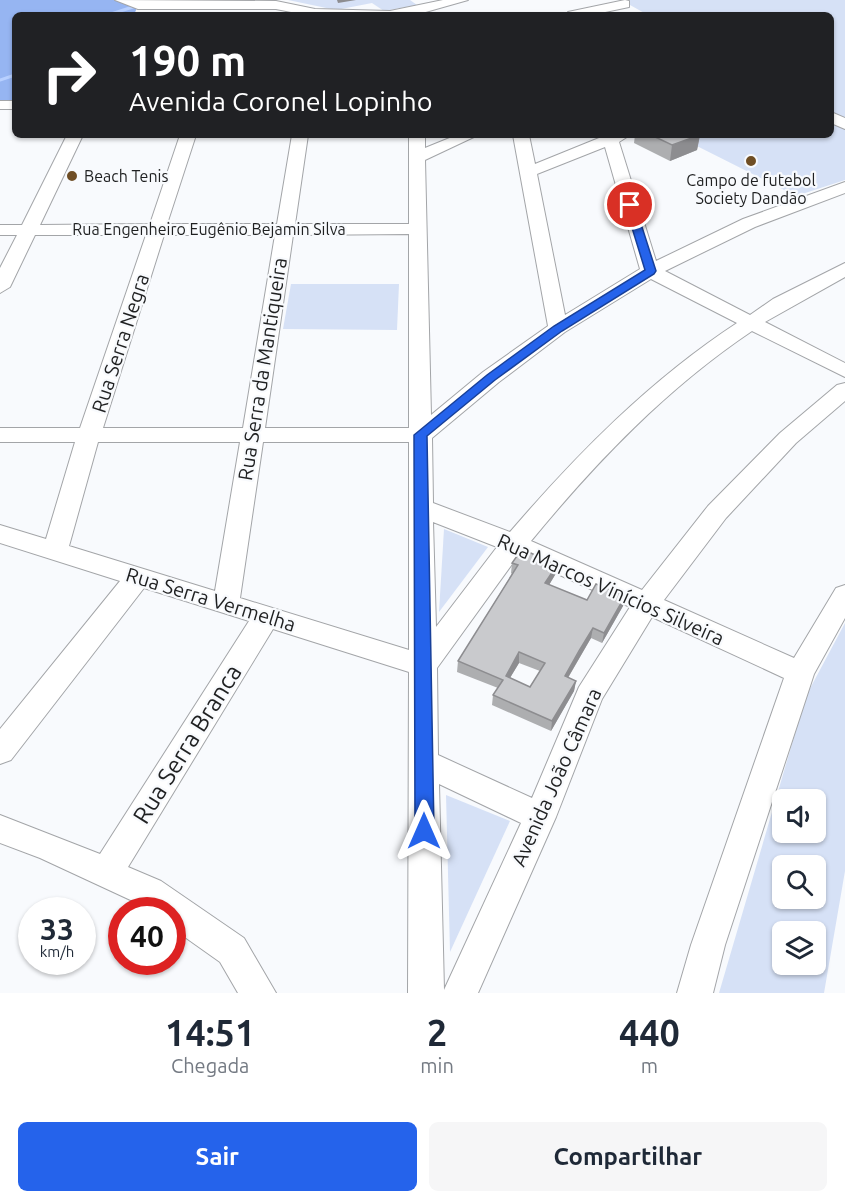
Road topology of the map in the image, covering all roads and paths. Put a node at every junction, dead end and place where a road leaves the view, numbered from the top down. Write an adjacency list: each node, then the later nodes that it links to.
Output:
1 (121, 0): 6 (street)
2 (462, 0): 5 (street)
3 (475, 0): 5 (street)
4 (626, 5): 10 (street)
5 (424, 7): 9 (street)
6 (136, 10): 7 (street)
7 (229, 10): 8 (street)
8 (311, 12)
9 (402, 12)
10 (589, 12)
11 (74, 138): 25 (street)
12 (187, 138): 26 (street, Rua Serra Negra)
13 (300, 138): 22 (street, Rua Serra da Mantiqueira)
14 (417, 138): 19 (street)
15 (463, 138): 19 (street)
16 (522, 138): 20 (street)
17 (613, 138): 20 (street)
18 (616, 138): 28 (street)
19 (418, 157): 23 (street)
20 (528, 172): 31 (street)
21 (845, 187): 28 (street)
22 (285, 229): 23 (street, Rua Engenheiro Eugênio Bejamin Silva); 26 (street, Rua Engenheiro Eugênio Bejamin Silva); 36 (street, Rua Serra da Mantiqueira)
23 (418, 229): 37 (street)
24 (0, 230): 25 (street, Rua Engenheiro Eugênio Bejamin Silva)
25 (28, 230): 26 (street, Rua Engenheiro Eugênio Bejamin Silva); 29 (street)
26 (157, 230): 35 (street, Rua Serra Negra)
27 (845, 269): 30 (street)
28 (650, 271): 30 (street); 31 (street)
29 (0, 287)
30 (751, 323): 32 (street); 40 (street)
31 (558, 328): 37 (street)
32 (845, 371)
33 (845, 390): 45 (street, Avenida João Câmara)
34 (0, 435): 35 (street)
35 (89, 435): 36 (street); 41 (street, Rua Serra Negra)
36 (251, 435): 37 (street); 44 (street, Rua Serra da Mantiqueira)
37 (420, 435): 38 (street)
38 (421, 508): 40 (street, Rua Marcos Vinícios Silveira); 47 (street)
39 (0, 534): 41 (street, Rua Serra Vermelha)
40 (512, 543): 45 (street, Rua Marcos Vinícios Silveira); 47 (street)
41 (56, 551): 42 (street, Rua Serra Vermelha)
42 (138, 577): 44 (street, Rua Serra Vermelha); 49 (street)
43 (845, 595): 48 (street)
44 (226, 604): 46 (street, Rua Serra Vermelha)
45 (646, 604): 48 (street, Rua Marcos Vinícios Silveira); 51 (street, Avenida João Câmara)
46 (267, 616): 47 (street, Rua Serra Vermelha); 53 (street, Rua Serra Branca)
47 (423, 665): 50 (street)
48 (800, 673): 57 (street)
49 (0, 751)
50 (424, 762): 51 (street); 55 (street)
51 (540, 817): 56 (street, Avenida João Câmara)
52 (0, 829): 53 (street)
53 (107, 872): 54 (street)
54 (258, 993)
55 (426, 993)
56 (460, 993)
57 (695, 993)

